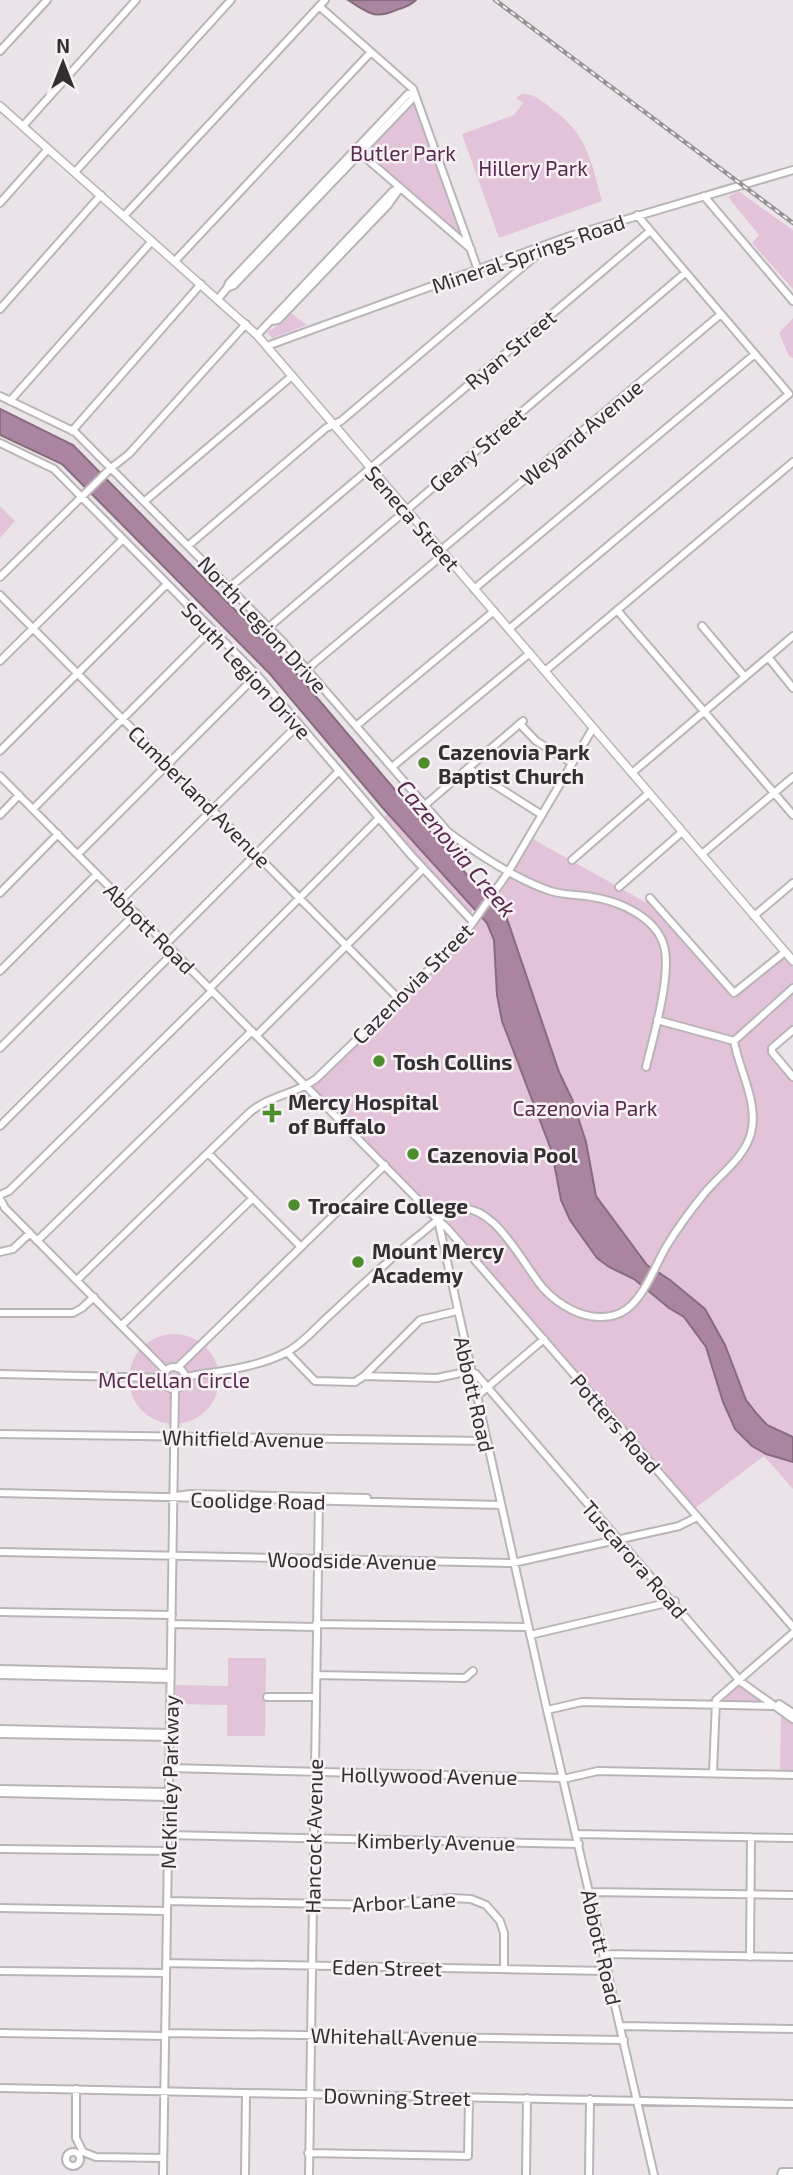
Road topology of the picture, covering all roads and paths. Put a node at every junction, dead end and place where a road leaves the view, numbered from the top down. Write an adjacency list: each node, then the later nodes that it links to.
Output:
1 (47, 0): 6 (street)
2 (136, 0): 10 (street)
3 (231, 0): 14 (street)
4 (325, 0): 5 (street)
5 (319, 6): 7 (street); 20 (street)
6 (0, 51)
7 (371, 52): 8 (street); 25 (street)
8 (414, 93): 12 (street); 24 (street)
9 (0, 106): 10 (main road, Seneca Street)
10 (23, 126): 11 (main road, Seneca Street)
11 (48, 149): 14 (main road, Seneca Street); 18 (street)
12 (358, 151): 15 (street); 29 (street)
13 (793, 170): 17 (street, Mineral Springs Road)
14 (75, 172): 16 (main road, Seneca Street)
15 (400, 188): 24 (street); 34 (street)
16 (101, 195): 20 (main road, Seneca Street); 31 (street)
17 (704, 196): 19 (street, Mineral Springs Road); 30 (street)
18 (0, 203)
19 (637, 215): 21 (street); 23 (street, Mineral Springs Road)
20 (124, 216): 22 (main road, Seneca Street)
21 (650, 231): 27 (street); 45 (street, Ryan Street)
22 (152, 241): 25 (main road, Seneca Street); 40 (street)
23 (550, 244): 26 (street, Mineral Springs Road); 41 (street)
24 (471, 249): 26 (street)
25 (175, 261): 28 (main road, Seneca Street)
26 (478, 270): 35 (street, Mineral Springs Road)
27 (685, 273): 32 (street); 49 (street, Geary Street)
28 (201, 284): 29 (main road, Seneca Street); 42 (street)
29 (218, 299): 33 (main road, Seneca Street)
30 (793, 301)
31 (0, 309)
32 (721, 314): 36 (street); 52 (street, Weyand Avenue)
33 (246, 324): 34 (main road, Seneca Street); 46 (street)
34 (257, 335): 35 (main road, Seneca Street)
35 (267, 346): 37 (main road, Seneca Street)
36 (755, 354): 38 (street); 56 (street)
37 (292, 376): 41 (main road, Seneca Street); 48 (street)
38 (791, 394): 64 (street)
39 (0, 396): 40 (street, North Legion Drive)
40 (10, 401): 42 (street, North Legion Drive)
41 (333, 424): 45 (main road, Seneca Street); 51 (street)
42 (72, 431): 46 (street, North Legion Drive)
43 (0, 443): 47 (street, South Legion Drive)
44 (793, 462): 58 (street)
45 (370, 468): 49 (main road, Seneca Street); 55 (street, Ryan Street)
46 (110, 469): 47 (street); 48 (street, North Legion Drive)
47 (83, 496): 50 (street, South Legion Drive); 53 (street)
48 (145, 501): 51 (street, North Legion Drive)
49 (406, 509): 52 (main road, Seneca Street); 61 (street, Geary Street)
50 (122, 538): 54 (street, South Legion Drive); 62 (street)
51 (189, 545): 55 (street, North Legion Drive)
52 (442, 552): 56 (main road, Seneca Street); 69 (street, Weyand Avenue)
53 (0, 577)
54 (167, 584): 63 (street, South Legion Drive); 71 (street)
55 (230, 587): 61 (street, North Legion Drive)
56 (474, 589): 59 (main road, Seneca Street)
57 (0, 595): 62 (street, Cumberland Avenue)
58 (617, 610): 70 (street); 75 (street)
59 (494, 611): 64 (main road, Seneca Street); 78 (street)
60 (702, 626): 73 (street)
61 (269, 627): 69 (street, North Legion Drive)
62 (33, 628): 68 (street); 71 (street, Cumberland Avenue)
63 (212, 629): 72 (street, South Legion Drive); 76 (street)
64 (509, 629): 66 (main road, Seneca Street)
65 (793, 636): 67 (street)
66 (530, 653): 70 (main road, Seneca Street); 83 (street)
67 (768, 657): 73 (street); 74 (street)
68 (0, 661)
69 (307, 669): 78 (street, North Legion Drive)
70 (545, 671): 79 (main road, Seneca Street)
71 (78, 673): 76 (street, Cumberland Avenue); 80 (street)
72 (257, 675): 77 (street, South Legion Drive); 82 (street)
73 (745, 677): 75 (street)
74 (793, 688)
75 (704, 711): 86 (street); 90 (street)
76 (123, 719): 82 (street, Cumberland Avenue); 93 (street)
77 (299, 724): 85 (street, South Legion Drive); 94 (street)
78 (356, 726): 83 (street, North Legion Drive)
79 (593, 728): 81 (street, Cazenovia Street); 86 (main road, Seneca Street)
80 (0, 751)
81 (572, 763): 84 (street); 96 (street, Cazenovia Street)
82 (168, 764): 94 (street, Cumberland Avenue); 103 (street)
83 (392, 768): 92 (street, North Legion Drive)
84 (468, 768): 92 (street); 96 (street)
85 (339, 771): 98 (street, South Legion Drive); 101 (street)
86 (632, 773): 89 (main road, Seneca Street)
87 (0, 776): 91 (street, Abbott Road)
88 (793, 777): 90 (street)
89 (649, 793): 99 (main road, Seneca Street); 104 (street)
90 (774, 793): 97 (street); 102 (street)
91 (19, 796): 93 (street, Abbott Road); 95 (street)
92 (425, 805): 106 (street, North Legion Drive)
93 (33, 809): 100 (street, Abbott Road)
94 (213, 809): 101 (street, Cumberland Avenue); 113 (street)
95 (0, 815)
96 (542, 815): 106 (street, Cazenovia Street)
97 (793, 815)
98 (380, 818): 105 (street, South Legion Drive); 111 (street)
99 (682, 832): 102 (main road, Seneca Street); 109 (street)
100 (58, 834): 103 (street, Abbott Road); 110 (street)
101 (256, 853): 111 (street, Cumberland Avenue); 117 (street)
102 (702, 854): 115 (main road, Seneca Street)
103 (78, 855): 107 (street, Abbott Road)
104 (572, 860)
105 (423, 869): 116 (street, South Legion Drive); 118 (street)
106 (509, 870): 116 (street, Cazenovia Street); 125 (street, North Legion Drive)
107 (97, 874): 113 (street, Abbott Road); 121 (street)
108 (793, 883): 115 (street)
109 (619, 887)
110 (0, 893)
111 (300, 898): 118 (street, Cumberland Avenue); 123 (street)
112 (650, 898): 120 (street)
113 (122, 899): 114 (street, Abbott Road)
114 (136, 913): 117 (street, Abbott Road); 129 (street)
115 (754, 916): 120 (main road, Seneca Street)
116 (475, 919): 124 (street, Cazenovia Street)
117 (166, 944): 119 (street, Abbott Road)
118 (347, 945): 124 (street, Cumberland Avenue); 127 (street)
119 (174, 952): 123 (street, Abbott Road); 133 (street)
120 (790, 956)
121 (0, 971)
122 (793, 988): 128 (street)
123 (211, 990): 127 (street, Abbott Road); 136 (street)
124 (398, 998): 132 (street, Cazenovia Street)
125 (657, 1020): 128 (street); 130 (street, North Legion Drive)
126 (793, 1030): 131 (street)
127 (255, 1033): 132 (street, Abbott Road); 140 (street)
128 (734, 1041): 138 (street)
129 (0, 1048)
130 (646, 1067)
131 (793, 1077)
132 (307, 1086): 134 (street); 135 (street, Abbott Road)
133 (0, 1126)
134 (208, 1153): 137 (street); 143 (street)
135 (385, 1165): 138 (street, Abbott Road); 141 (street)
136 (0, 1197): 139 (street)
137 (252, 1199): 141 (street); 147 (street)
138 (438, 1220): 145 (street, Abbott Road); 148 (street, Potters Road); 149 (street)
139 (30, 1233): 140 (street); 142 (street)
140 (37, 1241): 143 (street)
141 (301, 1248): 150 (street)
142 (0, 1252)
143 (77, 1280): 144 (street)
144 (94, 1297): 146 (street); 147 (street)
145 (457, 1311): 151 (street, Abbott Road); 154 (street)
146 (0, 1313)
147 (122, 1325): 153 (street)
148 (544, 1339): 156 (street); 166 (street, Potters Road)
149 (287, 1352): 154 (street); 155 (street)
150 (177, 1368): 153 (street); 155 (street)
151 (470, 1371): 154 (street); 156 (street, Tuscarora Road); 158 (street, Abbott Road)
152 (0, 1374): 153 (street)
153 (165, 1375): 157 (street)
154 (364, 1376)
155 (185, 1377): 157 (street)
156 (488, 1386): 158 (street); 167 (street, Tuscarora Road)
157 (175, 1389): 160 (street, McKinley Parkway)
158 (476, 1397): 161 (street, Abbott Road)
159 (0, 1434): 160 (street, Whitfield Avenue)
160 (174, 1436): 161 (street, Whitfield Avenue); 163 (street, McKinley Parkway)
161 (486, 1441): 165 (street, Abbott Road)
162 (0, 1493): 163 (street, Coolidge Road)
163 (174, 1496): 164 (street, Coolidge Road); 169 (street, McKinley Parkway)
164 (319, 1499): 165 (street, Coolidge Road); 170 (street, Hancock Avenue)
165 (500, 1502): 171 (street, Abbott Road)
166 (697, 1517): 167 (street, Woodside Avenue); 177 (street, Potters Road)
167 (620, 1539): 171 (street, Woodside Avenue); 172 (street, Tuscarora Road)
168 (0, 1552): 169 (street, Woodside Avenue)
169 (172, 1555): 170 (street, Woodside Avenue); 174 (street, McKinley Parkway)
170 (317, 1559): 171 (street, Woodside Avenue); 176 (street, Hancock Avenue)
171 (513, 1563): 178 (street, Abbott Road)
172 (674, 1601): 178 (street); 185 (street, Tuscarora Road)
173 (0, 1612): 174 (street)
174 (172, 1615): 175 (street, McKinley Parkway)
175 (171, 1624): 176 (street); 184 (street, McKinley Parkway)
176 (316, 1626): 178 (street); 183 (street, Hancock Avenue)
177 (793, 1630): 185 (street)
178 (529, 1631): 190 (street, Abbott Road)
179 (0, 1669): 181 (street)
180 (473, 1671): 183 (street)
181 (11, 1672): 182 (street); 184 (street)
182 (0, 1675)
183 (316, 1675): 187 (street, Hancock Avenue)
184 (170, 1676): 194 (street, McKinley Parkway)
185 (741, 1679): 188 (street); 189 (street, Tuscarora Road)
186 (267, 1697): 187 (street)
187 (315, 1697): 196 (street, Hancock Avenue)
188 (714, 1704): 189 (street); 190 (street); 197 (street)
189 (777, 1706): 191 (street, Tuscarora Road); 192 (street, Tuscarora Road)
190 (547, 1710): 199 (street, Abbott Road)
191 (793, 1713)
192 (793, 1719)
193 (0, 1732): 194 (street)
194 (170, 1735): 195 (street, McKinley Parkway)
195 (169, 1768): 196 (street, Hollywood Avenue); 201 (street, McKinley Parkway)
196 (314, 1772): 199 (street, Hollywood Avenue); 205 (street, Hancock Avenue)
197 (713, 1773): 198 (street, Hollywood Avenue); 199 (street, Hollywood Avenue)
198 (793, 1775)
199 (563, 1779): 202 (street, Abbott Road)
200 (0, 1791): 201 (street)
201 (168, 1794): 203 (street, McKinley Parkway)
202 (576, 1834): 204 (street); 207 (street, Abbott Road)
203 (168, 1835): 205 (street, Kimberly Avenue); 209 (street, McKinley Parkway)
204 (751, 1837): 206 (street); 211 (street)
205 (313, 1838): 207 (street, Kimberly Avenue); 214 (street, Hancock Avenue)
206 (793, 1838)
207 (579, 1844): 210 (street, Abbott Road)
208 (0, 1849): 209 (street)
209 (168, 1851): 213 (street, McKinley Parkway)
210 (590, 1892): 211 (street); 217 (street, Abbott Road)
211 (750, 1894): 212 (street); 218 (street)
212 (793, 1895)
213 (167, 1901): 214 (street, Arbor Lane); 216 (street, McKinley Parkway)
214 (312, 1904): 221 (street, Hancock Avenue); 222 (street, Arbor Lane)
215 (0, 1908): 216 (street)
216 (167, 1911): 220 (street, McKinley Parkway)
217 (604, 1954): 218 (street); 223 (street, Abbott Road)
218 (750, 1956): 219 (street)
219 (793, 1957)
220 (166, 1963): 221 (street, Eden Street); 225 (street, McKinley Parkway)
221 (311, 1965): 222 (street, Eden Street); 230 (street, Hancock Avenue)
222 (503, 1969): 223 (street, Eden Street)
223 (608, 1971): 226 (street, Abbott Road)
224 (0, 1972): 225 (street)
225 (166, 1973): 229 (street, McKinley Parkway)
226 (621, 2026): 227 (street); 231 (street, Abbott Road)
227 (793, 2029)
228 (0, 2033): 229 (street, Whitehall Avenue)
229 (165, 2034): 230 (street, Whitehall Avenue); 234 (street, McKinley Parkway)
230 (310, 2035): 231 (street, Whitehall Avenue); 236 (street, Hancock Avenue)
231 (624, 2040): 240 (street, Abbott Road)
232 (0, 2088): 233 (street, Downing Street)
233 (76, 2089): 234 (street, Downing Street); 243 (street)
234 (164, 2091): 235 (street, Downing Street); 243 (street, McKinley Parkway)
235 (246, 2093): 236 (street, Downing Street); 246 (street)
236 (309, 2094): 237 (street, Downing Street); 242 (street, Hancock Avenue)
237 (469, 2097): 238 (street, Downing Street); 242 (street)
238 (527, 2098): 239 (street, Downing Street); 248 (street)
239 (590, 2099): 240 (street, Downing Street); 249 (street)
240 (638, 2100): 241 (street, Downing Street); 250 (street, Abbott Road)
241 (793, 2104)
242 (308, 2153): 247 (street, Hancock Avenue)
243 (163, 2158): 245 (street, McKinley Parkway)
244 (793, 2172): 251 (street)
245 (163, 2175)
246 (244, 2175)
247 (309, 2175)
248 (526, 2175)
249 (589, 2175)
250 (654, 2175)
251 (782, 2175)

